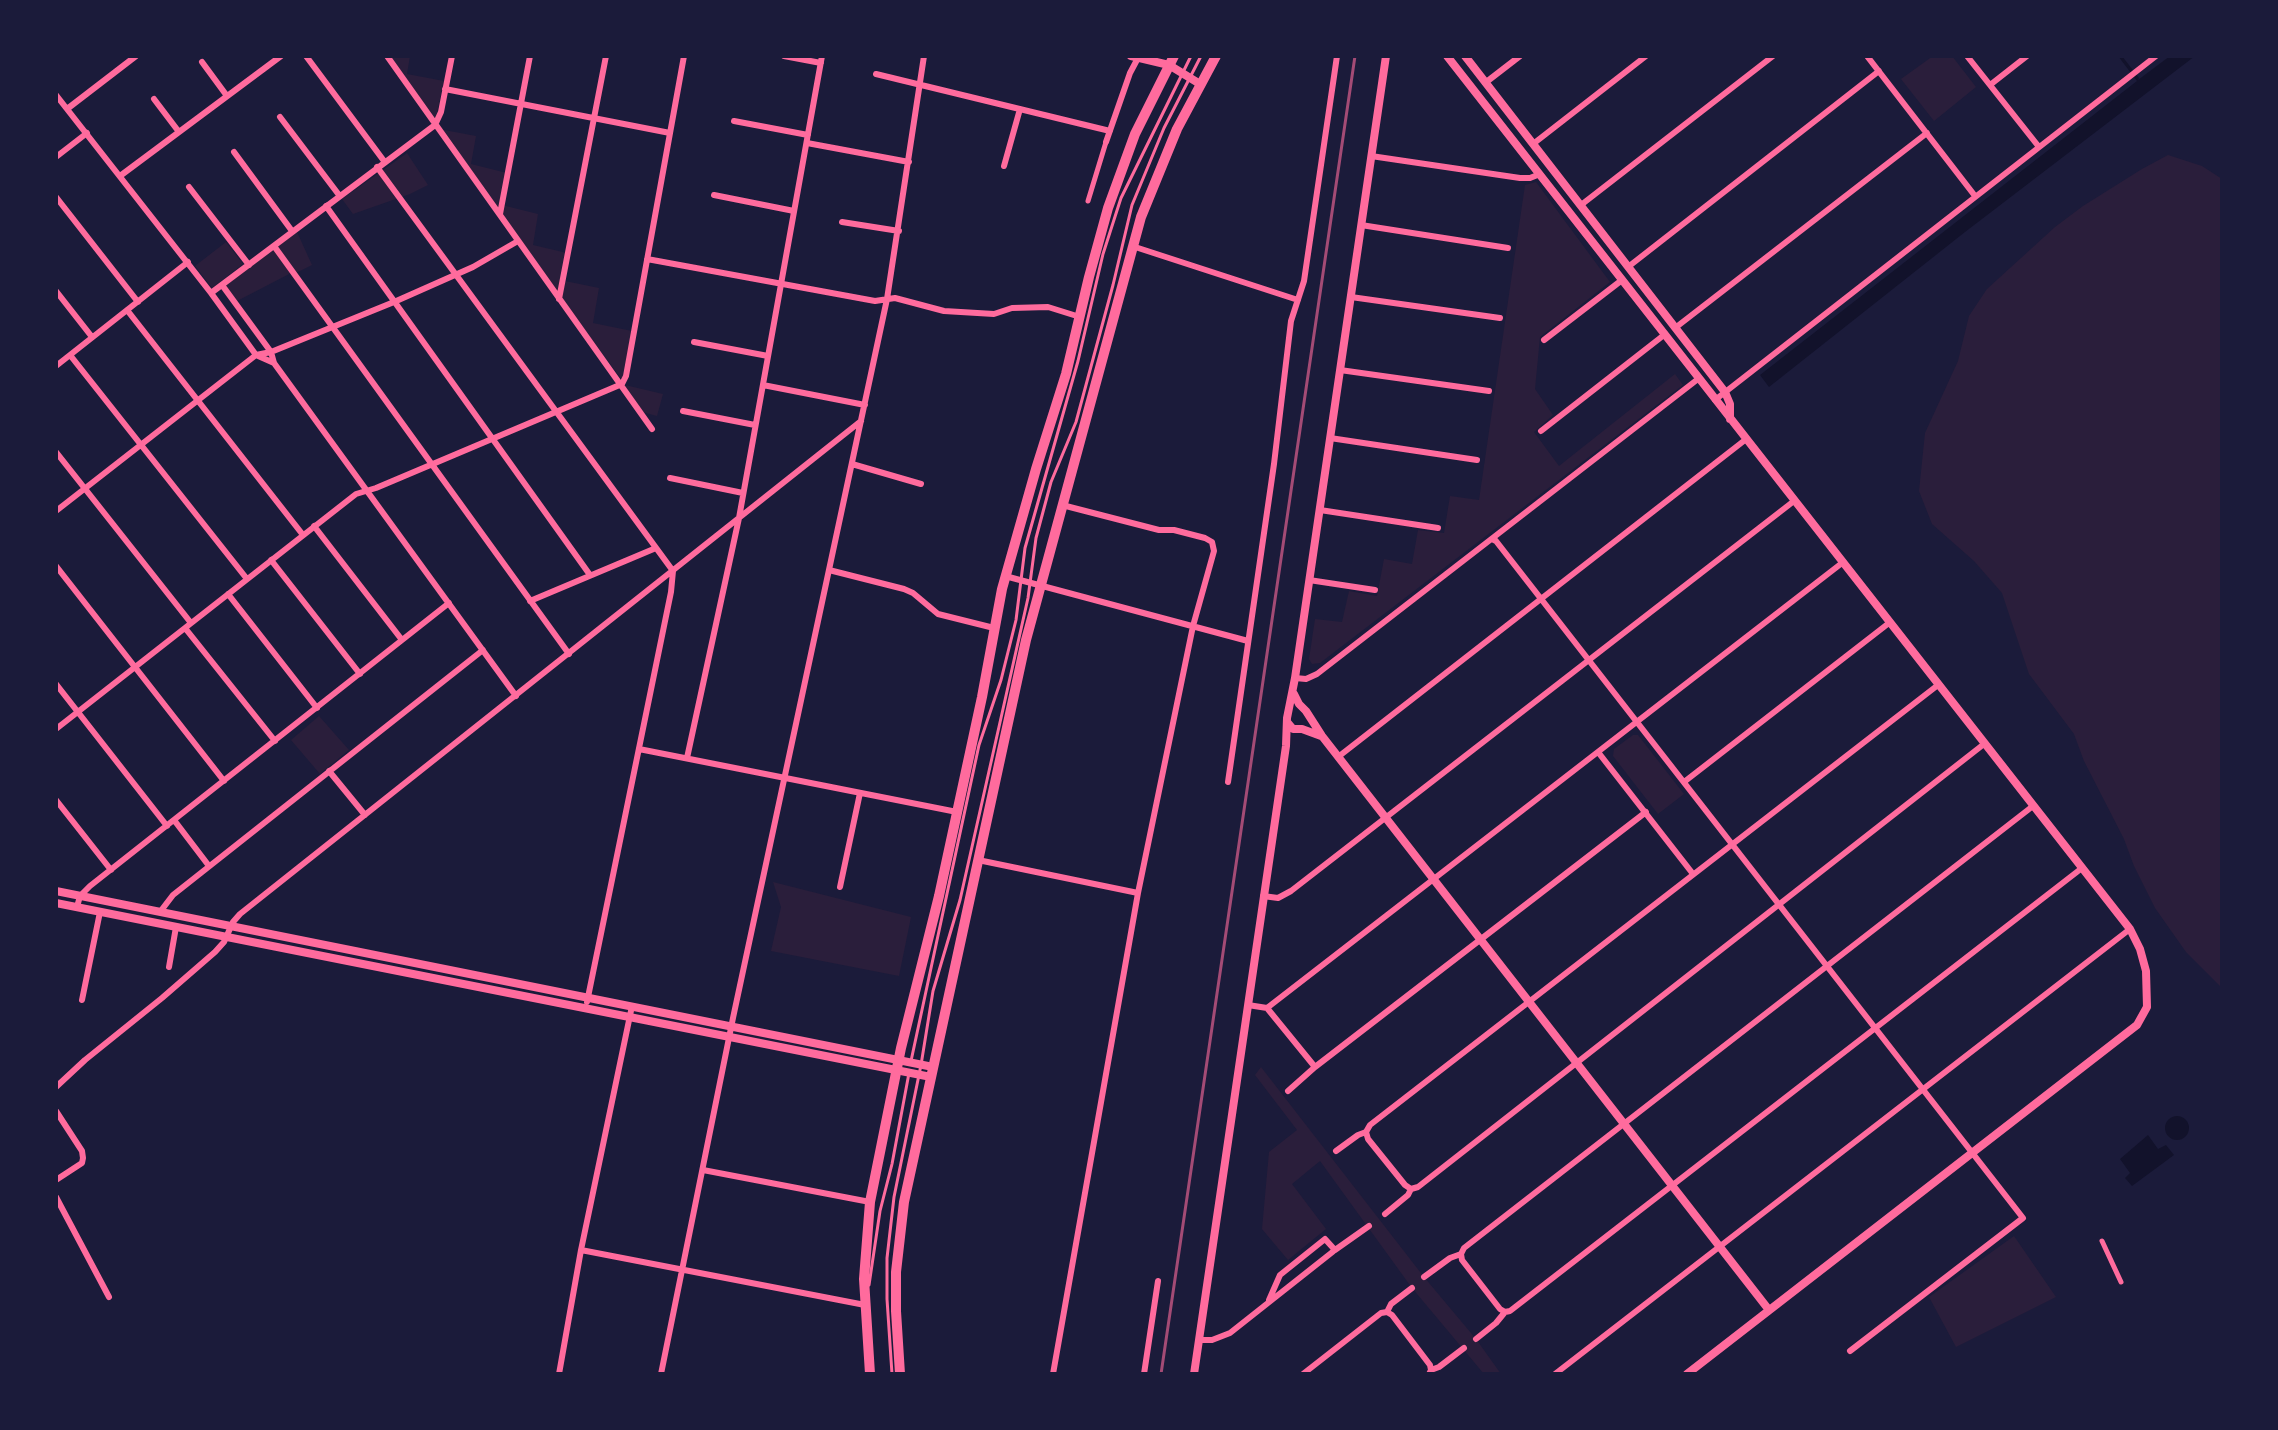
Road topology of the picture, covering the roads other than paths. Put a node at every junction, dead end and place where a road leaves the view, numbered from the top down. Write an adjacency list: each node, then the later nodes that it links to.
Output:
1 (121, 56): 30 (street)
2 (136, 56): 30 (street)
3 (281, 56): 41 (street)
4 (306, 56): 62 (street)
5 (387, 56): 49 (street)
6 (452, 56): 38 (street)
7 (530, 56): 43 (street)
8 (606, 56): 47 (street)
9 (684, 56): 53 (street)
10 (784, 56): 27 (street)
11 (924, 56): 35 (street)
12 (1191, 56): 33 (lane)
13 (1201, 56): 33 (lane)
14 (1216, 56): 36 (main road)
15 (1337, 56): 99 (street)
16 (1386, 56): 60 (street)
17 (1447, 56): 39 (street)
18 (1465, 56): 34 (street)
19 (1520, 56): 34 (street)
20 (1646, 56): 57 (street)
21 (1773, 56): 74 (street)
22 (1867, 56): 31 (street)
23 (1967, 56): 37 (street)
24 (2027, 56): 37 (street)
25 (2156, 56): 58 (street)
26 (1136, 57): 28 (street); 50 (street)
27 (822, 59): 55 (street)
28 (1172, 61): 33 (street); 103 (main road)
29 (202, 62): 41 (street)
30 (126, 63): 44 (street)
31 (1879, 71): 54 (street); 89 (street)
32 (876, 74): 35 (street)
33 (1186, 76): 36 (street); 164 (lane); 166 (lane)
34 (1485, 83): 39 (street); 57 (street)
35 (920, 84): 45 (street); 63 (street)
36 (1200, 84): 84 (main road)
37 (1990, 85): 58 (street)
38 (445, 89): 43 (street); 49 (street)
39 (1475, 91): 66 (street)
40 (56, 95): 44 (street)
41 (227, 96): 51 (street)
42 (154, 99): 51 (street)
43 (521, 104): 47 (street); 77 (street)
44 (67, 109): 52 (street)
45 (1020, 109): 50 (street); 64 (street)
46 (280, 117): 69 (street)
47 (594, 118): 53 (street); 97 (street)
48 (734, 121): 55 (street)
49 (435, 125): 62 (street); 77 (street)
50 (1110, 131): 56 (street)
51 (179, 132): 67 (street)
52 (87, 133): 61 (street); 67 (street)
53 (670, 133): 86 (street)
54 (1927, 133): 71 (street); 106 (street)
55 (807, 139): 63 (street); 76 (street)
56 (1106, 142): 73 (street)
57 (1533, 144): 74 (street)
58 (2039, 147): 71 (street)
59 (234, 152): 80 (street)
60 (1371, 156): 66 (street); 79 (street)
61 (56, 157)
62 (384, 161): 65 (street)
63 (909, 162): 81 (street)
64 (1004, 166)
65 (377, 167): 69 (street); 90 (street)
66 (1540, 174): 91 (street)
67 (120, 176): 87 (street)
68 (189, 187): 88 (street)
69 (339, 195): 75 (street)
70 (714, 195): 76 (street)
71 (1975, 196): 122 (street)
72 (56, 197): 100 (street)
73 (1088, 201)
74 (1581, 205): 89 (street)
75 (326, 206): 80 (street); 101 (street)
76 (794, 211): 92 (street)
77 (500, 215): 82 (street)
78 (842, 222): 81 (street)
79 (1361, 225): 85 (street); 96 (street)
80 (292, 231): 83 (street)
81 (899, 231): 98 (street)
82 (518, 241): 90 (street); 97 (street)
83 (274, 246): 88 (street); 105 (street)
84 (1132, 246): 99 (street); 147 (main road)
85 (1508, 248)
86 (647, 259): 92 (street); 119 (street)
87 (188, 262): 95 (street); 100 (street)
88 (249, 265): 93 (street)
89 (1628, 267): 106 (street)
90 (457, 275): 101 (street); 127 (street)
91 (1622, 280): 107 (street); 109 (street)
92 (781, 283): 98 (street); 114 (street)
93 (222, 285): 95 (street); 111 (street)
94 (56, 291): 108 (street)
95 (211, 293): 113 (street)
96 (1351, 297): 104 (street); 117 (street)
97 (559, 299): 119 (street)
98 (887, 299): 103 (street); 125 (street)
99 (1298, 300): 177 (street)
100 (138, 302): 102 (street)
101 (394, 302): 105 (street); 134 (street)
102 (127, 310): 108 (street); 124 (street)
103 (1080, 317): 162 (main road)
104 (1500, 318)
105 (333, 327): 111 (street); 140 (street)
106 (1675, 328): 122 (street)
107 (1664, 335): 118 (street); 132 (street)
108 (92, 337): 112 (street)
109 (1544, 340)
110 (694, 342): 114 (street)
111 (271, 352): 113 (street); 115 (street)
112 (70, 355): 116 (street); 136 (street)
113 (256, 355): 115 (street); 124 (street)
114 (768, 356): 120 (street)
115 (274, 363): 144 (street)
116 (56, 366)
117 (1340, 370): 121 (street); 133 (street)
118 (1698, 379): 123 (street); 154 (street)
119 (621, 385): 127 (street); 131 (street)
120 (763, 385): 125 (street); 130 (street)
121 (1489, 391)
122 (1725, 392): 123 (street); 128 (street)
123 (1715, 400): 128 (street)
124 (197, 401): 136 (street); 153 (street)
125 (865, 405): 129 (street)
126 (683, 411): 130 (street)
127 (557, 412): 134 (street); 155 (street)
128 (1730, 420): 135 (street)
129 (861, 421): 139 (street); 150 (street)
130 (755, 425): 145 (street)
131 (652, 429)
132 (1541, 431)
133 (1330, 438): 138 (street); 148 (street)
134 (493, 439): 140 (street); 161 (street)
135 (1745, 440): 146 (street); 169 (street)
136 (141, 445): 143 (street); 163 (street)
137 (56, 452): 143 (street)
138 (1477, 460)
139 (852, 464): 142 (street); 159 (street)
140 (432, 465): 144 (street); 170 (street)
141 (670, 478): 145 (street)
142 (921, 484)
143 (85, 489): 149 (street); 173 (street)
144 (367, 491): 151 (street); 171 (street)
145 (743, 493): 150 (street)
146 (1794, 501): 157 (street); 180 (street)
147 (1061, 505): 166 (main road); 174 (street)
148 (1320, 510): 152 (street); 165 (street)
149 (56, 511)
150 (739, 518): 160 (street); 204 (street)
151 (314, 526): 153 (street); 176 (street)
152 (1438, 528)
153 (303, 535): 156 (street)
154 (1492, 539): 169 (street); 183 (street)
155 (656, 548): 160 (street); 161 (street)
156 (271, 560): 163 (street); 182 (street)
157 (1842, 563): 172 (street); 193 (street)
158 (56, 566): 181 (street)
159 (829, 570): 175 (street); 206 (street)
160 (673, 571): 179 (street); 201 (street)
161 (590, 575): 170 (street)
162 (1005, 576): 164 (street); 175 (main road)
163 (247, 579): 168 (street)
164 (1020, 580): 166 (street); 256 (lane)
165 (1309, 580): 167 (street); 183 (street)
166 (1035, 583): 174 (street); 220 (main road); 256 (lane)
167 (1375, 590)
168 (228, 594): 173 (street); 188 (street)
169 (1541, 599): 180 (street); 203 (street)
170 (530, 601): 179 (street)
171 (449, 603): 176 (street); 178 (street)
172 (1889, 623): 185 (street); 209 (street)
173 (188, 625): 181 (street); 198 (street)
174 (1193, 626): 177 (street); 228 (street)
175 (994, 628): 213 (main road)
176 (402, 640): 182 (street)
177 (1248, 641): 208 (street)
178 (483, 650): 187 (street); 205 (street)
179 (569, 654): 187 (street)
180 (1589, 660): 193 (street); 216 (street)
181 (135, 667): 191 (street); 207 (street)
182 (360, 674): 188 (street)
183 (1295, 678): 186 (street)
184 (56, 684): 191 (street)
185 (1938, 685): 199 (street); 219 (street)
186 (1293, 691): 189 (street); 190 (street)
187 (516, 696): 215 (street)
188 (317, 708): 198 (street)
189 (1302, 708): 190 (street); 192 (street)
190 (1289, 711): 194 (street)
191 (78, 712): 195 (street); 218 (street)
192 (1309, 716): 196 (street); 197 (street)
193 (1637, 721): 202 (street); 209 (street)
194 (1288, 723): 196 (street); 200 (street)
195 (56, 729)
196 (1300, 729): 197 (street); 200 (street)
197 (1322, 736): 203 (street)
198 (275, 741): 207 (street)
199 (1984, 744): 212 (street); 232 (street)
200 (1286, 746): 230 (street)
201 (639, 749): 204 (street); 242 (street)
202 (1598, 752): 214 (street); 225 (street)
203 (1338, 757): 216 (street)
204 (687, 758): 206 (street)
205 (329, 771): 215 (street); 221 (street)
206 (784, 778): 210 (street); 250 (street)
207 (224, 781): 217 (street)
208 (1228, 782)
209 (1684, 782): 219 (street)
210 (860, 793): 213 (street); 226 (street)
211 (56, 800): 223 (street)
212 (2033, 806): 222 (street); 240 (street)
213 (957, 812): 254 (main road)
214 (1646, 812): 224 (street); 239 (street)
215 (365, 815): 238 (street)
216 (1385, 818): 225 (street); 230 (street)
217 (174, 820): 218 (street); 221 (street)
218 (167, 826): 223 (street)
219 (1733, 845): 224 (street); 232 (street)
220 (978, 860): 228 (street); 256 (main road)
221 (209, 866): 235 (street)
222 (2082, 868): 237 (street); 251 (street)
223 (111, 870): 229 (street)
224 (1693, 874): 244 (street)
225 (1434, 880): 239 (street); 248 (street)
226 (840, 887)
227 (56, 891): 229 (street)
228 (1138, 893): 299 (street)
229 (80, 896): 233 (street); 235 (street)
230 (1263, 896): 245 (street)
231 (56, 903): 233 (street)
232 (1780, 905): 240 (street); 253 (street)
233 (77, 907): 234 (street)
234 (100, 912): 236 (street); 243 (street)
235 (160, 912): 238 (street)
236 (176, 927): 238 (street); 241 (street)
237 (2130, 929): 258 (street); 264 (street)
238 (228, 932): 242 (street); 247 (street); 257 (street)
239 (1481, 940): 244 (street); 255 (street)
240 (1827, 966): 251 (street); 261 (street)
241 (169, 967)
242 (588, 997): 246 (street); 247 (street)
243 (82, 1000)
244 (1529, 1002): 253 (street); 262 (street)
245 (1248, 1005): 248 (street); 290 (street)
246 (632, 1006): 249 (street); 250 (street)
247 (586, 1008): 249 (street)
248 (1267, 1008): 255 (street)
249 (629, 1017): 252 (street); 275 (street)
250 (731, 1026): 252 (street); 254 (street)
251 (1876, 1028): 258 (street); 267 (street)
252 (729, 1037): 254 (street); 265 (street)
253 (1577, 1063): 261 (street); 268 (street)
254 (897, 1065): 256 (street); 270 (main road)
255 (1315, 1067): 259 (street)
256 (921, 1070): 285 (lane); 297 (lane); 298 (main road)
257 (56, 1087)
258 (1923, 1089): 264 (street); 274 (street)
259 (1288, 1091)
260 (56, 1111): 266 (street)
261 (1624, 1124): 267 (street); 277 (street)
262 (1366, 1132): 263 (street); 268 (street)
263 (1336, 1151)
264 (1972, 1152): 286 (street); 292 (street)
265 (703, 1170): 270 (street); 278 (street)
266 (56, 1180)
267 (1672, 1185): 274 (street); 288 (street)
268 (1411, 1189): 271 (street)
269 (56, 1197): 283 (street)
270 (870, 1202): 285 (main road)
271 (1385, 1214)
272 (1369, 1226): 276 (street)
273 (2102, 1241): 281 (street)
274 (1720, 1247): 286 (street); 303 (street)
275 (581, 1250): 278 (street); 294 (street)
276 (1335, 1250): 284 (street); 284 (street)
277 (1461, 1254): 279 (street); 288 (street)
278 (682, 1269): 285 (street); 295 (street)
279 (1424, 1277)
280 (1158, 1281): 300 (street)
281 (2121, 1282)
282 (1412, 1288): 287 (street)
283 (109, 1297)
284 (1268, 1303): 290 (street)
285 (865, 1305): 296 (main road)
286 (1769, 1310): 304 (street)
287 (1387, 1312): 293 (street); 302 (street)
288 (1505, 1312): 289 (street)
289 (1476, 1339)
290 (1199, 1340): 301 (street)
291 (1464, 1348): 293 (street)
292 (1850, 1351)
293 (1430, 1372)
294 (559, 1374)
295 (661, 1374)
296 (870, 1374)
297 (892, 1374)
298 (900, 1374)
299 (1053, 1374)
300 (1144, 1374)
301 (1194, 1374)
302 (1303, 1374)
303 (1555, 1374)
304 (1687, 1374)

